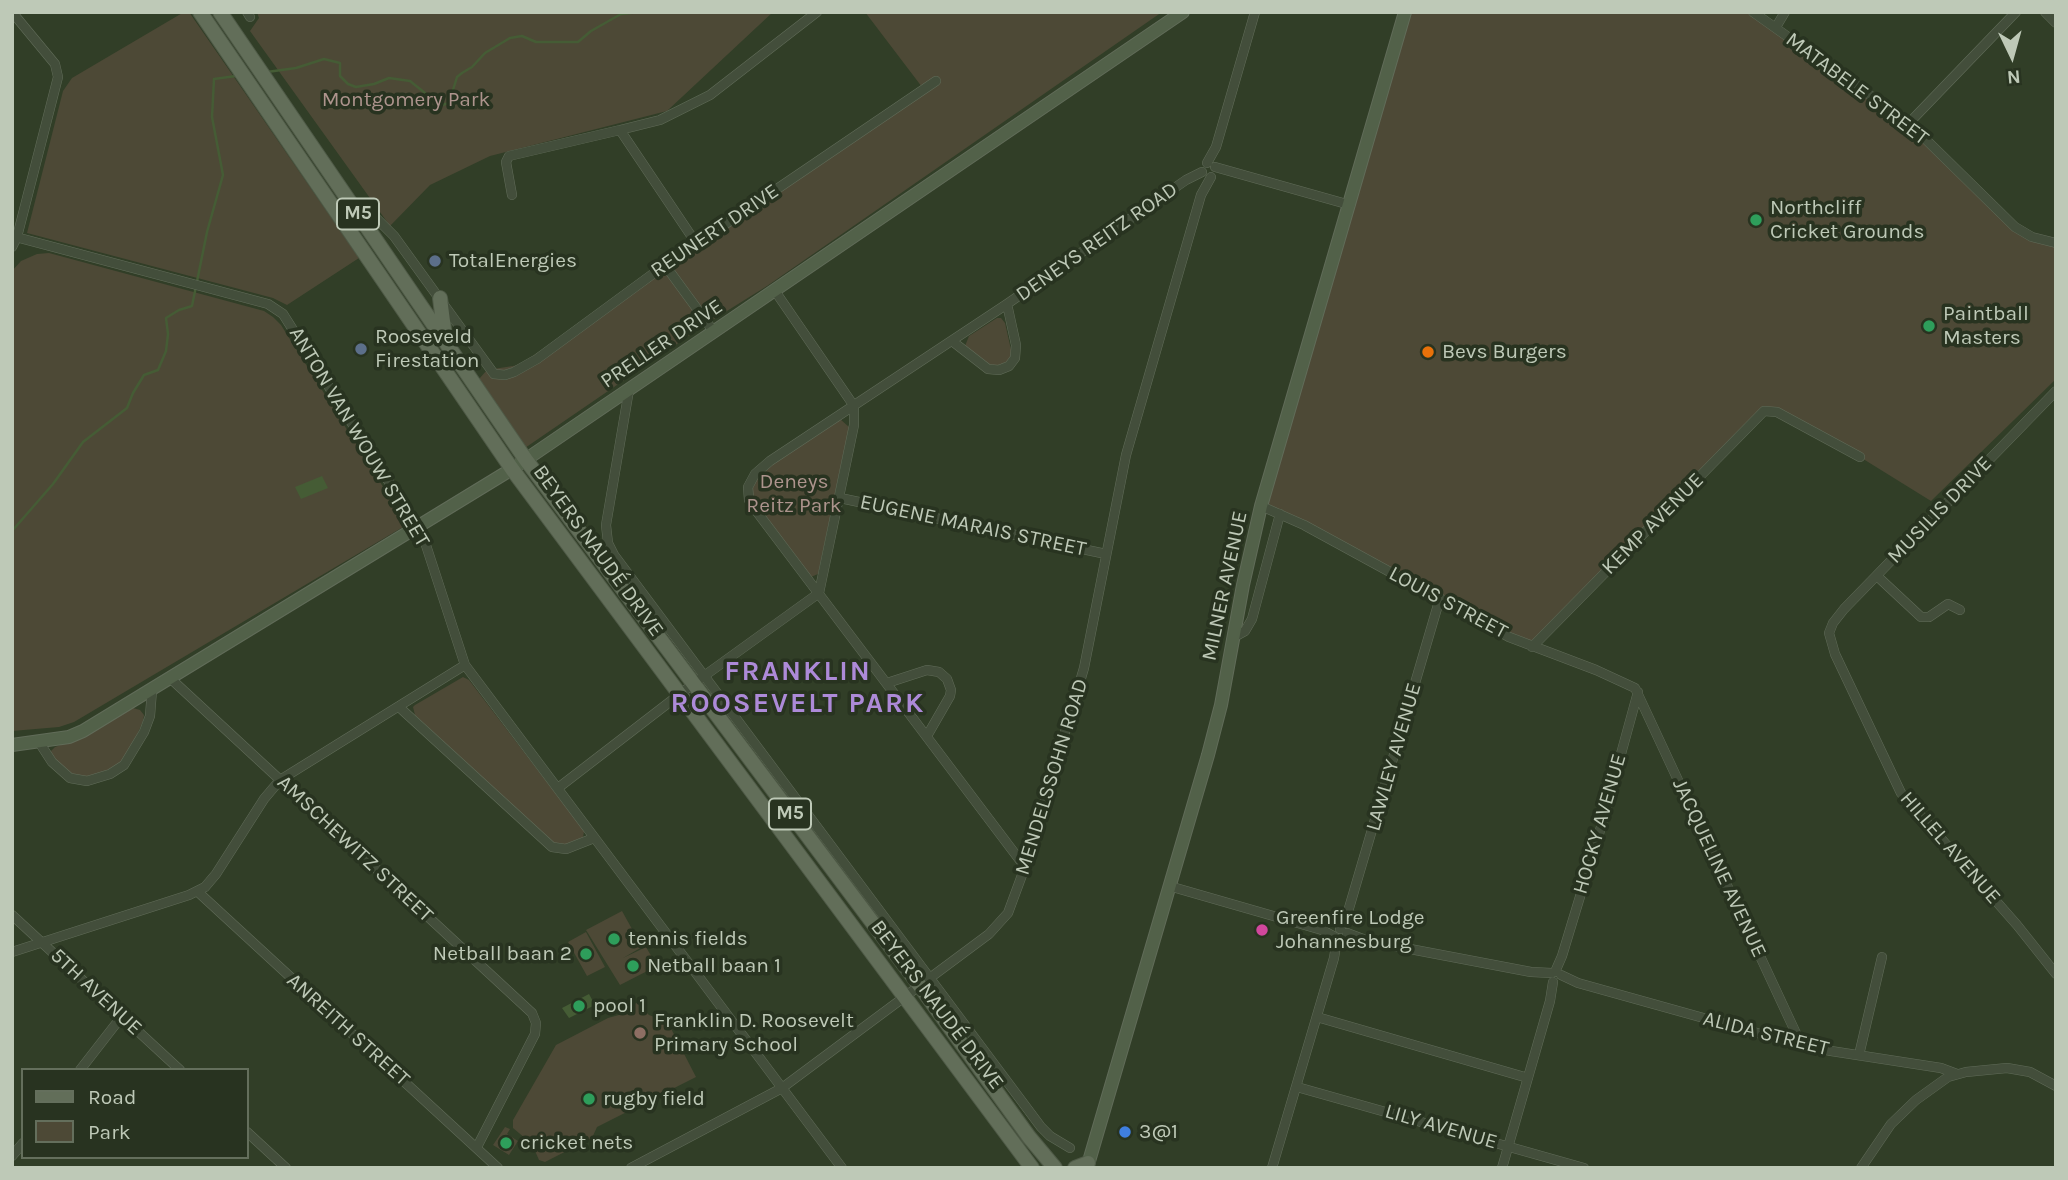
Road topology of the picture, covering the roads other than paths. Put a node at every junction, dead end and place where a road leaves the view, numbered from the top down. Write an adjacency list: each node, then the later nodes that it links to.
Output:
1 (12, 12): 21 (street)
2 (200, 12): 26 (main road, BEYERS NAUDÉ DRIVE / M5)
3 (220, 12): 19 (main road, BEYERS NAUDÉ DRIVE / M5)
4 (817, 12): 16 (street)
5 (1183, 12): 28 (main road, PRELLER DRIVE)
6 (1255, 12): 17 (street, MENDELSSOHN ROAD)
7 (1405, 12): 20 (main road, MILNER AVENUE)
8 (1753, 12): 13 (street, MATABELE STREET)
9 (1785, 12): 13 (street)
10 (2016, 12): 15 (street)
11 (2045, 12): 12 (street)
12 (2056, 23)
13 (1776, 27): 15 (street, MATABELE STREET)
14 (936, 81): 22 (street, REUNERT DRIVE)
15 (1909, 123): 23 (street, MATABELE STREET)
16 (620, 130): 18 (street); 22 (street)
17 (1209, 170): 20 (street); 31 (street, DENEYS REITZ ROAD); 47 (street, MENDELSSOHN ROAD)
18 (512, 195)
19 (349, 201): 25 (main road, BEYERS NAUDÉ DRIVE / M5); 29 (street, BEYERS NAUDÉ DRIVE)
20 (1350, 205): 44 (main road, MILNER AVENUE)
21 (15, 237): 24 (street); 46 (street, ANTON VAN WOUW STREET)
22 (696, 243): 27 (street, REUNERT DRIVE)
23 (2056, 243)
24 (12, 247)
25 (381, 247): 26 (main road); 30 (main road, BEYERS NAUDÉ DRIVE / M5)
26 (366, 257): 32 (main road, BEYERS NAUDÉ DRIVE / M5)
27 (665, 265): 33 (street); 36 (street, REUNERT DRIVE)
28 (775, 291): 33 (main road, PRELLER DRIVE); 39 (street)
29 (440, 298): 35 (main road); 36 (street, BEYERS NAUDÉ DRIVE)
30 (417, 299): 32 (main road); 35 (main road, BEYERS NAUDÉ DRIVE / M5)
31 (1007, 304): 34 (street, DENEYS REITZ ROAD); 34 (street, DENEYS REITZ ROAD)
32 (402, 310): 42 (main road, BEYERS NAUDÉ DRIVE / M5)
33 (714, 332): 37 (main road, PRELLER DRIVE)
34 (952, 341): 39 (street, DENEYS REITZ ROAD)
35 (446, 342): 41 (main road, BEYERS NAUDÉ DRIVE / M5)
36 (494, 374)
37 (629, 390): 41 (main road, PRELLER DRIVE); 57 (street, BEYERS NAUDÉ DRIVE)
38 (2056, 391): 48 (street, MUSILIS DRIVE)
39 (854, 406): 43 (street); 49 (street, DENEYS REITZ ROAD)
40 (1860, 457): 54 (street, KEMP AVENUE)
41 (526, 460): 42 (main road, PRELLER DRIVE); 57 (main road, BEYERS NAUDÉ DRIVE / M5)
42 (512, 469): 46 (main road, PRELLER DRIVE); 61 (main road, BEYERS NAUDÉ DRIVE / M5)
43 (840, 498): 47 (street, EUGENE MARAIS STREET); 49 (street)
44 (1261, 506): 45 (street, LOUIS STREET); 53 (main road, MILNER AVENUE)
45 (1280, 514): 50 (street, LOUIS STREET); 53 (street)
46 (417, 526): 55 (street, ANTON VAN WOUW STREET); 56 (main road, PRELLER DRIVE)
47 (1107, 554): 69 (street, MENDELSSOHN ROAD)
48 (1877, 576): 51 (street); 52 (street, MUSILIS DRIVE)
49 (819, 593): 57 (street); 58 (street, DENEYS REITZ ROAD)
50 (1440, 598): 54 (street, LOUIS STREET); 73 (street, LAWLEY AVENUE)
51 (1960, 610)
52 (1829, 634): 77 (street, HILLEL AVENUE)
53 (1234, 637): 70 (main road, MILNER AVENUE)
54 (1532, 647): 60 (street, LOUIS STREET)
55 (465, 665): 62 (street); 67 (street, ANTON VAN WOUW STREET)
56 (170, 678): 59 (main road, PRELLER DRIVE); 66 (street, AMSCHEWITZ STREET)
57 (699, 680): 61 (street); 79 (main road, BEYERS NAUDÉ DRIVE / M5)
58 (887, 683): 63 (street, DENEYS REITZ ROAD); 63 (street)
59 (152, 690): 64 (main road, PRELLER DRIVE); 64 (street)
60 (1638, 692): 78 (street, HOCKY AVENUE); 83 (street, JACQUELINE AVENUE)
61 (679, 695): 67 (street); 80 (main road, BEYERS NAUDÉ DRIVE / M5)
62 (399, 707): 66 (street); 68 (street)
63 (927, 736): 69 (street, DENEYS REITZ ROAD)
64 (39, 742): 65 (main road, PRELLER DRIVE)
65 (12, 745)
66 (281, 780): 71 (street); 94 (street, AMSCHEWITZ STREET)
67 (558, 788): 68 (street, ANTON VAN WOUW STREET)
68 (594, 838): 91 (street, ANTON VAN WOUW STREET)
69 (1025, 867): 79 (street, MENDELSSOHN ROAD)
70 (1169, 886): 73 (street, ALIDA STREET); 96 (main road, MILNER AVENUE)
71 (198, 892): 74 (street); 94 (street, ANREITH STREET)
72 (12, 915): 74 (street, 5TH AVENUE)
73 (1341, 935): 78 (street, ALIDA STREET); 82 (street, LAWLEY AVENUE)
74 (42, 942): 75 (street); 81 (street, 5TH AVENUE)
75 (12, 952)
76 (1882, 957): 84 (street)
77 (2056, 974)
78 (1556, 977): 83 (street, ALIDA STREET); 88 (street, HOCKY AVENUE)
79 (925, 982): 80 (street, MENDELSSOHN ROAD); 95 (street, BEYERS NAUDÉ DRIVE); 102 (main road, BEYERS NAUDÉ DRIVE / M5)
80 (905, 997): 91 (street, MENDELSSOHN ROAD); 101 (main road, BEYERS NAUDÉ DRIVE / M5)
81 (122, 1016): 85 (street); 86 (street, 5TH AVENUE)
82 (1317, 1017): 88 (street); 90 (street, LAWLEY AVENUE)
83 (1801, 1044): 84 (street, ALIDA STREET)
84 (1859, 1055): 87 (street, ALIDA STREET)
85 (82, 1068)
86 (178, 1068)
87 (1957, 1074): 89 (street); 106 (street)
88 (1528, 1078): 93 (street, HOCKY AVENUE)
89 (2056, 1086)
90 (1297, 1087): 93 (street, LILY AVENUE); 103 (street, LAWLEY AVENUE)
91 (782, 1088): 99 (street, MENDELSSOHN ROAD); 100 (street, ANTON VAN WOUW STREET)
92 (248, 1133): 97 (street)
93 (1508, 1146): 104 (street, HOCKY AVENUE); 105 (street, LILY AVENUE)
94 (477, 1147): 98 (street, ANREITH STREET)
95 (1070, 1148)
96 (1083, 1166)
97 (286, 1168)
98 (498, 1168)
99 (631, 1168)
100 (842, 1168)
101 (1032, 1168)
102 (1055, 1168)
103 (1272, 1168)
104 (1502, 1168)
105 (1584, 1168)
106 (1861, 1168)

